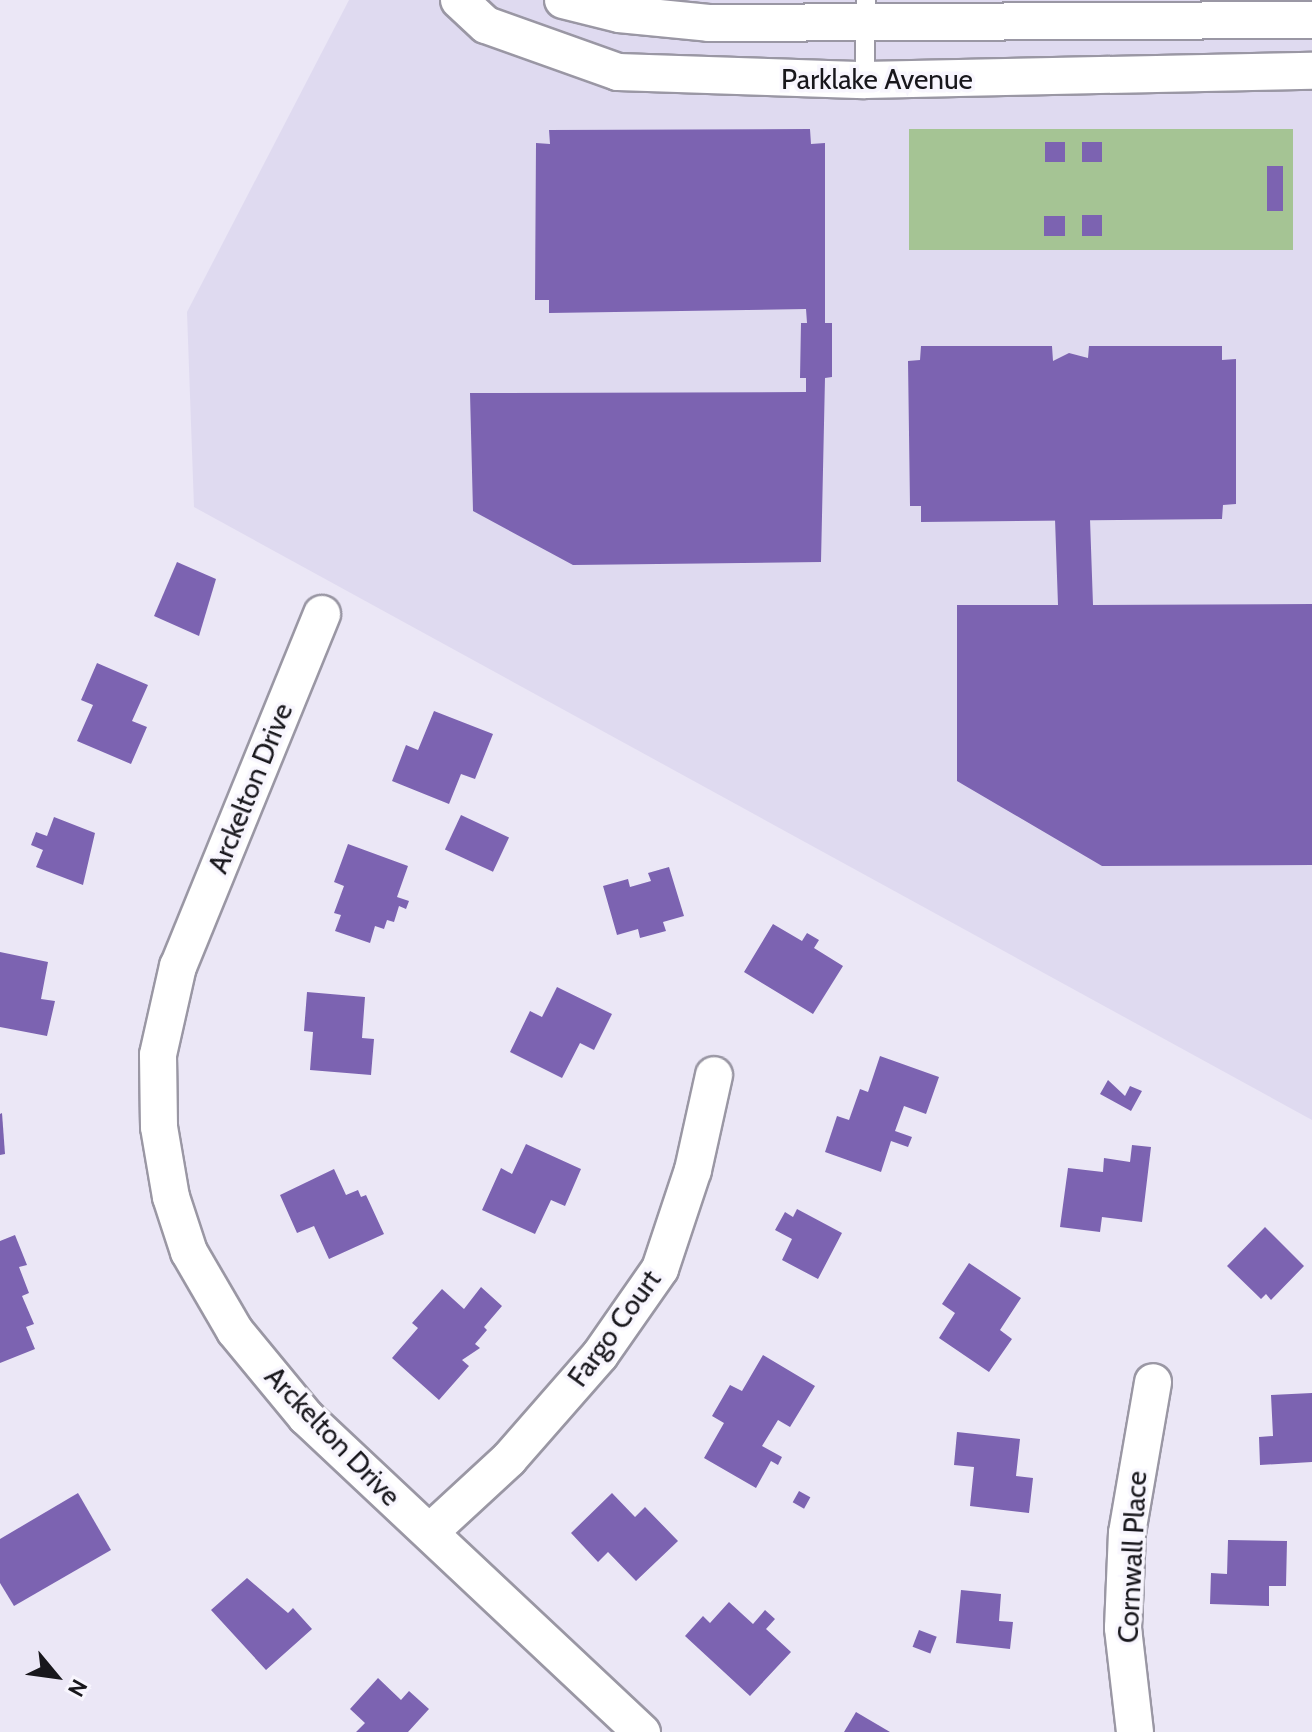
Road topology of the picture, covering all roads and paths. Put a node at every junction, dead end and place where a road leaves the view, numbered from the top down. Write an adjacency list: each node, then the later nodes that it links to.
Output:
1 (459, 0): 6 (street, Parklake Avenue)
2 (563, 0): 3 (street, Parklake Avenue)
3 (866, 10): 4 (street, Parklake Avenue); 6 (lane)
4 (1312, 20)
5 (1312, 71): 6 (street, Parklake Avenue)
6 (865, 80)
7 (322, 614): 10 (street, Arckelton Drive)
8 (714, 1075): 10 (street, Fargo Court)
9 (1153, 1382): 12 (street, Cornwall Place)
10 (430, 1532): 11 (street, Arckelton Drive)
11 (642, 1732)
12 (1135, 1732)

